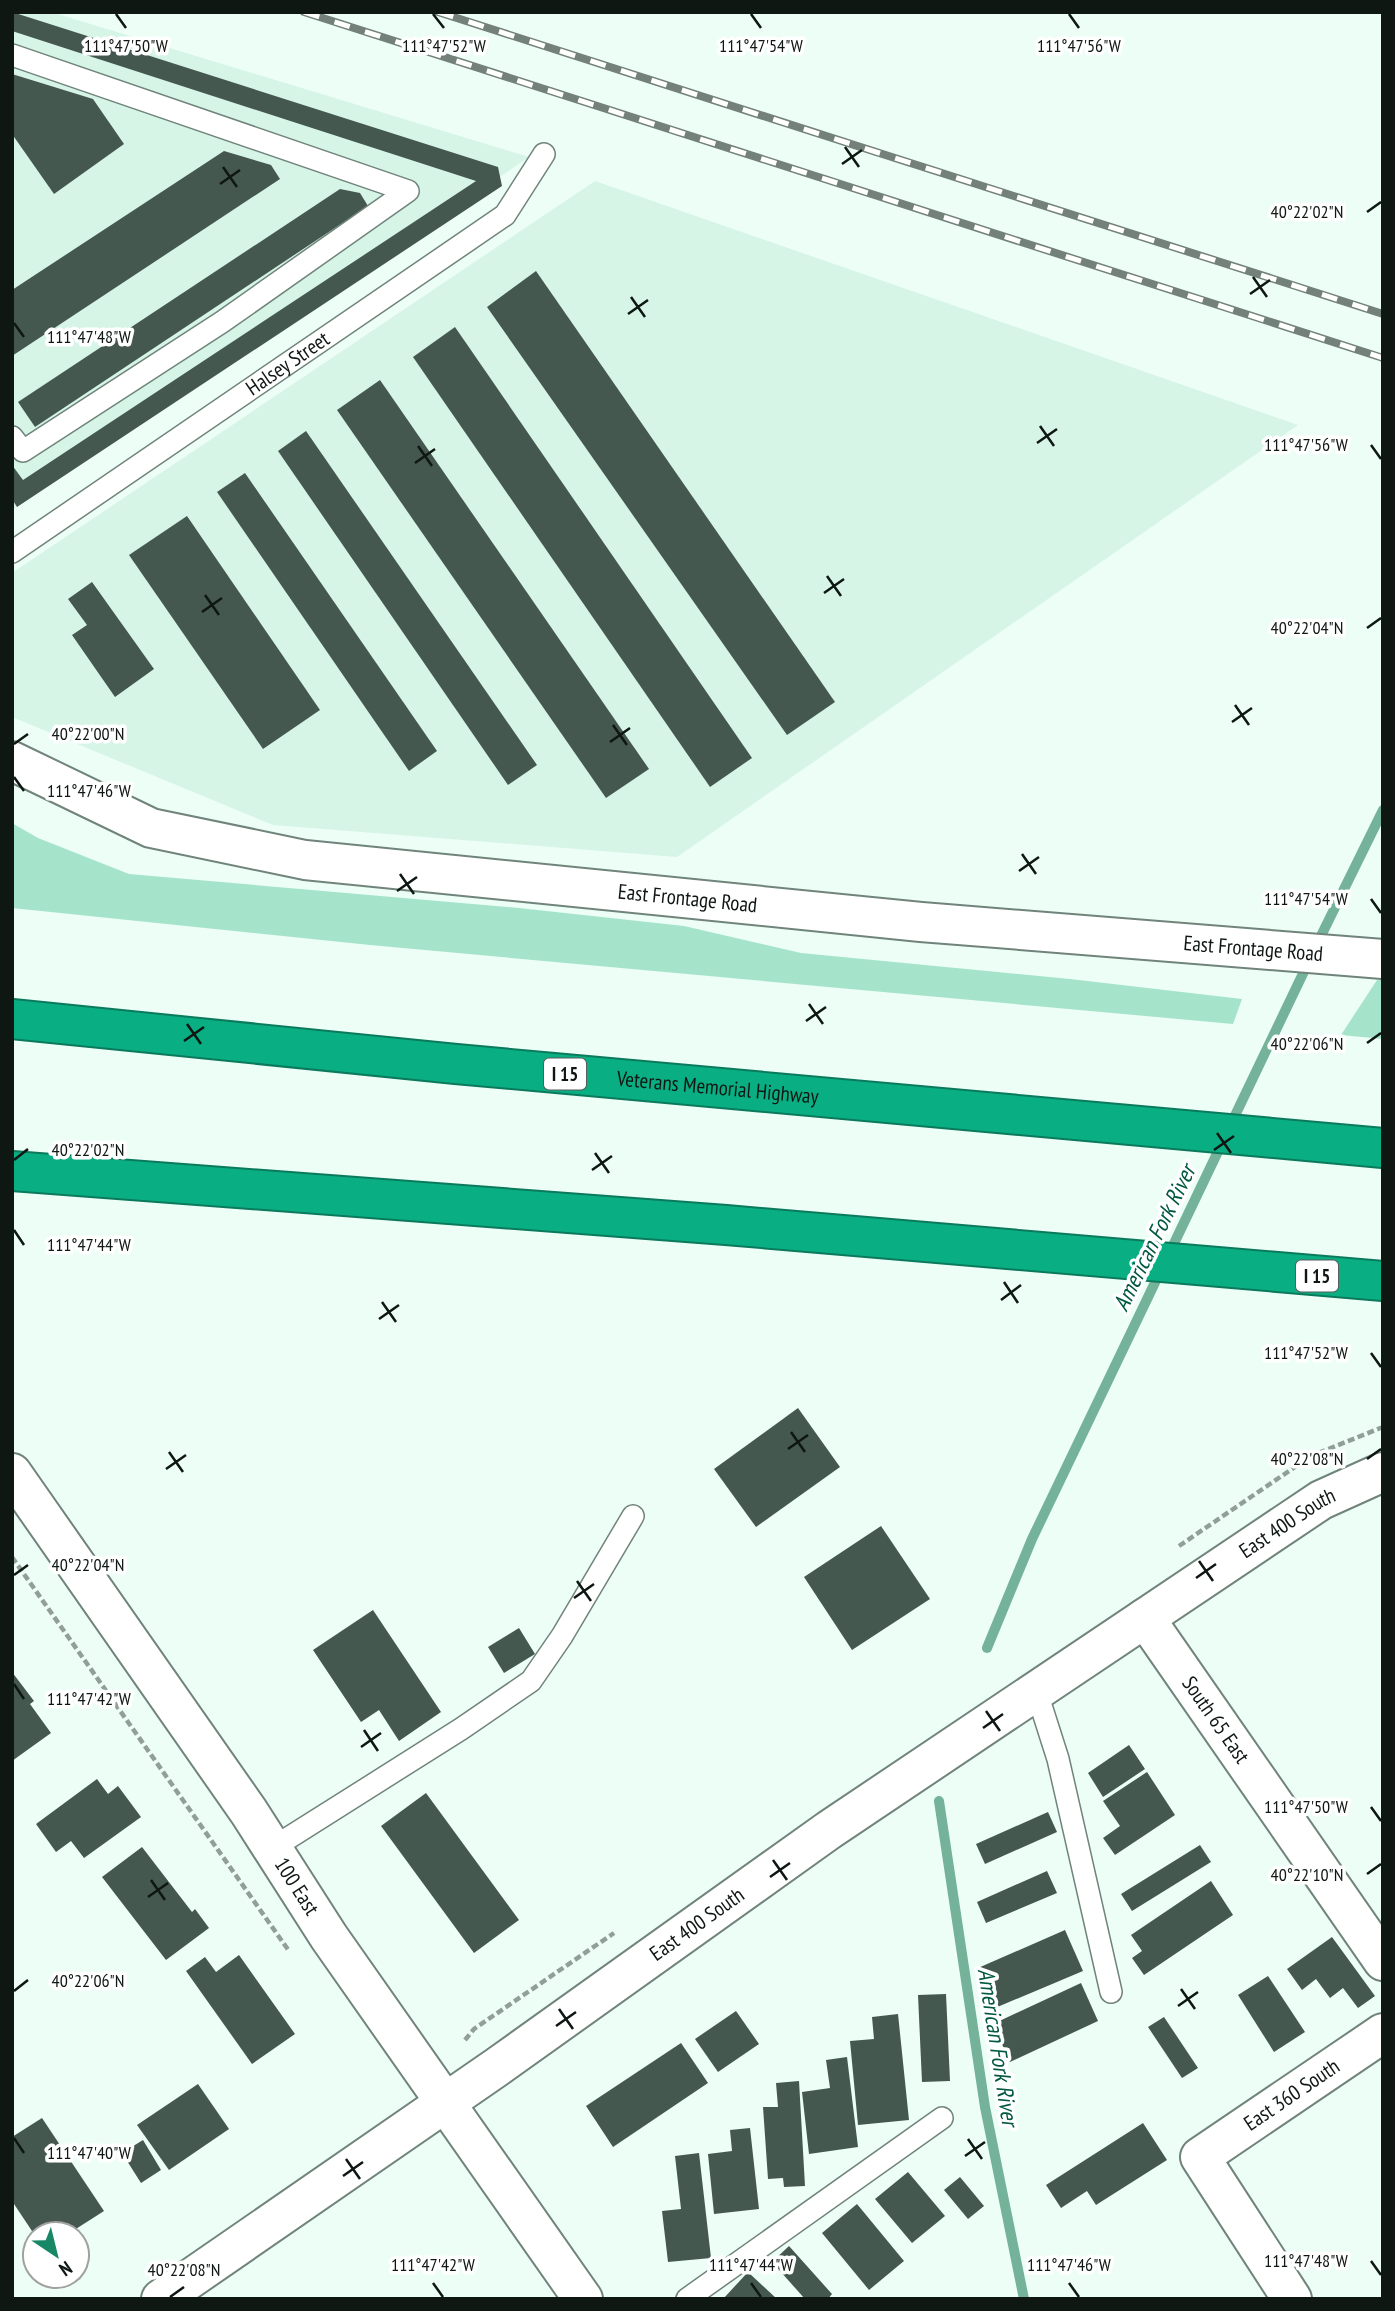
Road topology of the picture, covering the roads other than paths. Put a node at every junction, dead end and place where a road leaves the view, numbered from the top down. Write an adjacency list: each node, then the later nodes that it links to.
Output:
1 (12, 55): 3 (lane)
2 (544, 154): 4 (lane, Halsey Street)
3 (12, 436)
4 (12, 552)
5 (12, 761): 6 (street, East Frontage Road)
6 (1383, 959)
7 (12, 1019): 8 (highway, Veterans Memorial Highway / I 15)
8 (1383, 1148)
9 (12, 1171): 10 (highway, I 15)
10 (1383, 1281)
11 (1383, 1472): 14 (street, East 400 South)
12 (12, 1473): 16 (street, 100 East)
13 (633, 1516): 16 (lane)
14 (1145, 1618): 15 (street, East 400 South); 17 (street, South 65 East)
15 (1036, 1690): 18 (lane); 20 (street, East 400 South)
16 (271, 1849): 20 (street, 100 East)
17 (1383, 1961)
18 (1111, 1992)
19 (1383, 2033): 25 (street, East 360 South)
20 (445, 2103): 22 (street, East 400 South); 23 (street, 100 East)
21 (942, 2118): 24 (lane)
22 (161, 2299)
23 (583, 2299)
24 (687, 2299)
25 (1292, 2299)

